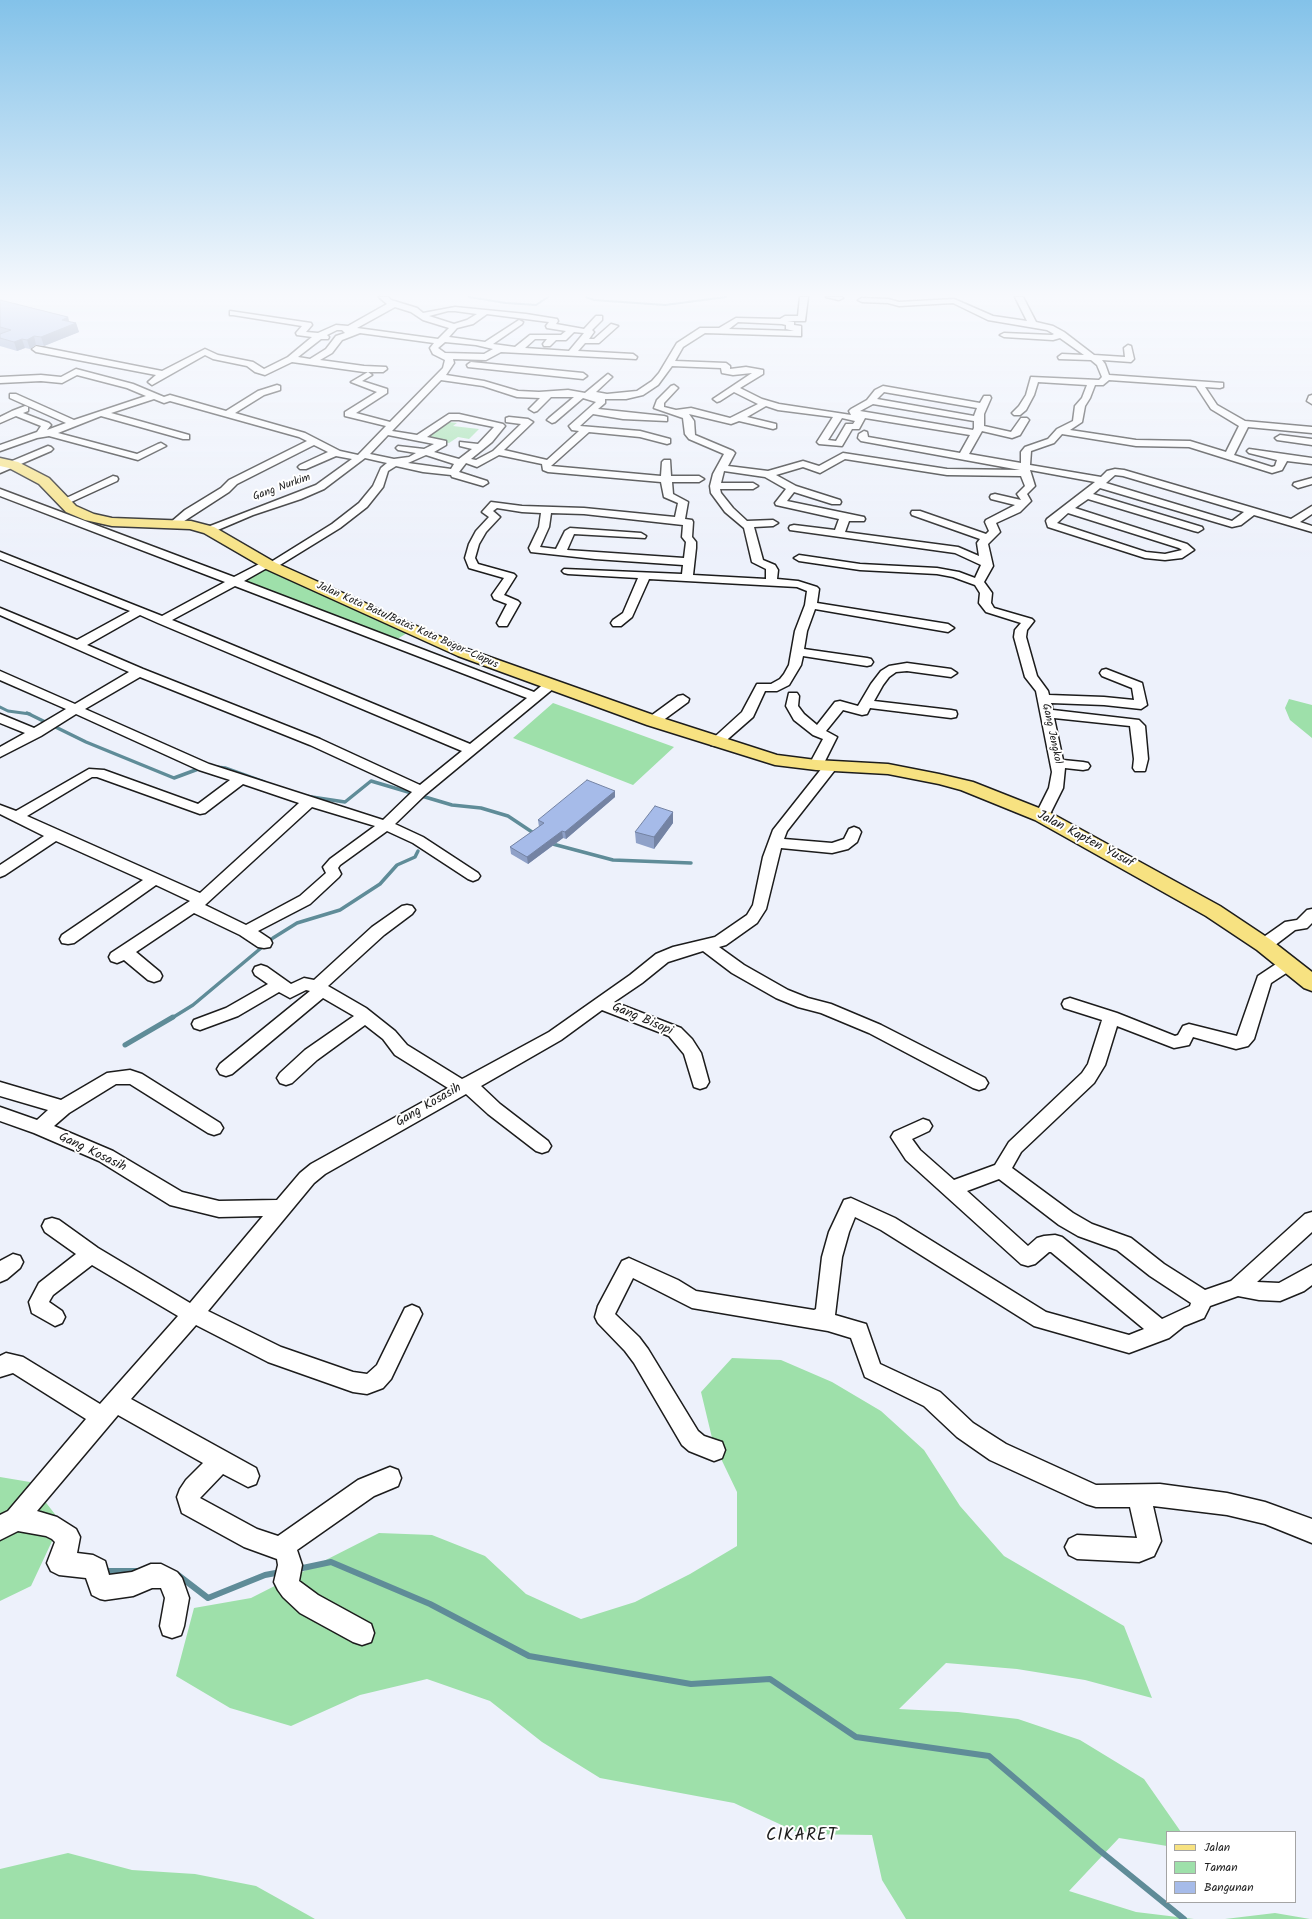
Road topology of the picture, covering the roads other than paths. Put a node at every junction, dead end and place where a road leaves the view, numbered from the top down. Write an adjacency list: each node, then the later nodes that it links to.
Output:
1 (131, 387): 19 (street)
2 (164, 387): 15 (street)
3 (372, 387): 44 (street)
4 (430, 387): 44 (street, Gang Nurkim)
5 (493, 387): 16 (street)
6 (597, 387): 20 (street)
7 (649, 387): 20 (street)
8 (738, 387): 14 (street)
9 (1032, 387): 31 (street)
10 (1090, 387): 49 (street)
11 (1202, 387): 43 (street)
12 (277, 388): 32 (street)
13 (674, 388): 30 (street)
14 (734, 389): 21 (street); 23 (street)
15 (182, 393)
16 (548, 395): 17 (street); 25 (street)
17 (581, 395): 20 (street); 40 (street)
18 (13, 396): 24 (street)
19 (154, 396): 29 (street); 32 (street)
20 (605, 399): 27 (street)
21 (717, 399)
22 (871, 401): 34 (street); 46 (street); 46 (street)
23 (764, 403): 26 (street); 35 (street)
24 (34, 405): 28 (street); 42 (street)
25 (534, 409)
26 (792, 410): 33 (street); 37 (street)
27 (591, 411): 36 (street); 47 (street)
28 (15, 413): 38 (street); 51 (street)
29 (101, 413): 42 (street); 53 (street)
30 (676, 413): 35 (street); 85 (street)
31 (1017, 413)
32 (227, 414): 56 (street)
33 (839, 415)
34 (872, 416): 46 (street); 52 (street)
35 (739, 418): 45 (street)
36 (664, 419)
37 (787, 419)
38 (0, 420)
39 (510, 420): 70 (street)
40 (552, 420)
41 (1024, 420): 46 (street)
42 (74, 423): 51 (street)
43 (1243, 424): 48 (street); 73 (street)
44 (392, 425): 50 (street, Gang Nurkim)
45 (772, 426)
46 (978, 427): 72 (street)
47 (585, 429): 57 (street); 80 (street)
48 (1312, 430)
49 (1060, 431): 73 (street); 84 (street)
50 (386, 432): 54 (street); 71 (street, Gang Nurkim)
51 (45, 433): 61 (street); 62 (street)
52 (864, 434): 58 (street); 72 (street)
53 (186, 437)
54 (419, 438): 64 (street); 69 (street)
55 (1280, 438): 59 (street)
56 (315, 441): 68 (street); 117 (street)
57 (667, 441)
58 (874, 441): 66 (street); 72 (street)
59 (1311, 442): 76 (street)
60 (463, 444): 64 (street)
61 (161, 446)
62 (0, 448)
63 (402, 448): 69 (street)
64 (481, 448): 82 (street)
65 (48, 449): 81 (street)
66 (865, 451)
67 (1252, 451): 74 (street)
68 (336, 452): 71 (street); 83 (street)
69 (425, 452): 75 (street); 82 (street)
70 (498, 452): 80 (street); 82 (street)
71 (364, 454): 75 (street); 78 (street); 122 (street, Gang Nurkim)
72 (964, 454): 84 (street)
73 (1229, 455): 74 (street)
74 (1283, 458): 76 (street)
75 (412, 459): 78 (street)
76 (1302, 459): 77 (street)
77 (1312, 461)
78 (395, 462): 82 (street); 135 (street)
79 (667, 462): 88 (street)
80 (550, 463): 88 (street)
81 (4, 466): 102 (main road, Jalan Kota Batu/Batas Kota Bogor–Ciapus)
82 (459, 466): 92 (street)
83 (303, 467)
84 (1022, 467): 86 (street); 90 (street); 104 (street)
85 (721, 468): 86 (street); 94 (street)
86 (768, 474): 97 (street)
87 (113, 479): 102 (street)
88 (667, 479): 89 (street); 114 (street)
89 (699, 479)
90 (1104, 479): 99 (street); 109 (street); 109 (street)
91 (1312, 481): 93 (street)
92 (482, 483)
93 (1298, 485)
94 (715, 486): 95 (street); 118 (street)
95 (753, 486)
96 (774, 490): 97 (street)
97 (789, 491): 101 (street); 103 (street); 111 (street)
98 (0, 492): 140 (street)
99 (1086, 495): 106 (street); 120 (street)
100 (994, 497): 104 (street)
101 (803, 500)
102 (65, 501): 117 (main road, Jalan Kota Batu/Batas Kota Bogor–Ciapus)
103 (836, 502)
104 (1022, 504): 125 (street)
105 (658, 508): 112 (street)
106 (1067, 509): 106 (street)
107 (546, 510): 112 (street); 126 (street); 147 (street)
108 (1312, 510): 116 (street)
109 (1252, 511): 116 (street)
110 (916, 513): 125 (street)
111 (845, 517): 113 (street); 123 (street)
112 (650, 518): 114 (street); 124 (street)
113 (860, 519)
114 (679, 521): 133 (street)
115 (773, 523): 118 (street)
116 (1292, 523): 121 (street)
117 (175, 524): 122 (main road, Jalan Kota Batu/Batas Kota Bogor–Ciapus)
118 (745, 524): 129 (street)
119 (794, 528): 123 (street)
120 (1198, 529)
121 (1312, 529)
122 (209, 530): 135 (main road, Jalan Kota Batu/Batas Kota Bogor–Ciapus)
123 (838, 535): 134 (street)
124 (641, 536): 126 (street); 132 (street)
125 (986, 538): 134 (street)
126 (560, 553): 128 (street)
127 (0, 555): 144 (street)
128 (602, 557): 132 (street); 137 (street)
129 (756, 558): 130 (street); 141 (street)
130 (768, 558)
131 (799, 558): 142 (street)
132 (631, 559): 133 (street)
133 (690, 562): 139 (street)
134 (986, 563): 142 (street)
135 (269, 565): 140 (street); 157 (main road, Jalan Kota Batu/Batas Kota Bogor–Ciapus)
136 (568, 571): 137 (street)
137 (597, 572): 138 (street)
138 (645, 576): 139 (street); 148 (street)
139 (686, 579): 141 (street)
140 (233, 581): 146 (street); 159 (street)
141 (771, 582): 143 (street)
142 (979, 583): 161 (street, Gang Jengkol)
143 (811, 605): 149 (street); 151 (street)
144 (139, 611): 146 (street); 150 (street)
145 (0, 612): 150 (street)
146 (162, 621): 171 (street)
147 (503, 623)
148 (617, 623)
149 (948, 628)
150 (77, 645): 153 (street)
151 (798, 652): 152 (street); 170 (street)
152 (867, 662)
153 (139, 672): 163 (street); 178 (street)
154 (951, 673): 162 (street)
155 (1106, 673): 161 (street)
156 (0, 675): 163 (street)
157 (550, 685): 159 (street); 167 (main road, Jalan Kota Batu/Batas Kota Bogor–Ciapus)
158 (793, 696): 169 (street)
159 (536, 697): 171 (street)
160 (683, 699): 167 (street)
161 (1044, 699): 164 (street, Gang Jengkol)
162 (867, 704): 165 (street); 169 (street)
163 (75, 710): 168 (street); 177 (street)
164 (1047, 713): 173 (street, Gang Jengkol); 176 (street)
165 (951, 714)
166 (0, 718): 168 (street)
167 (653, 721): 170 (main road, Jalan Kota Batu/Batas Kota Bogor–Ciapus)
168 (47, 727): 172 (street)
169 (818, 732): 174 (street, Gang Kosasih)
170 (716, 742): 174 (main road, Jalan Kota Batu/Batas Kota Bogor–Ciapus)
171 (472, 750): 178 (street)
172 (0, 754)
173 (1058, 763): 175 (street); 181 (street, Gang Jengkol)
174 (823, 765): 181 (main road, Jalan Kapten Yusuf); 186 (street, Gang Kosasih)
175 (1083, 766)
176 (1140, 768)
177 (241, 779): 179 (street); 182 (street)
178 (417, 794): 183 (street)
179 (309, 802): 183 (street); 190 (street)
180 (1, 810): 182 (street)
181 (1042, 816): 197 (main road, Jalan Kapten Yusuf)
182 (16, 817): 185 (street)
183 (386, 825): 188 (street); 193 (street)
184 (854, 832): 186 (street)
185 (55, 835): 187 (street); 189 (street)
186 (775, 843): 196 (street, Gang Kosasih)
187 (0, 872)
188 (473, 876)
189 (155, 879): 190 (street); 194 (street)
190 (197, 903): 193 (street); 200 (street)
191 (407, 910): 203 (street)
192 (1312, 914): 197 (street)
193 (246, 931): 195 (street)
194 (68, 939)
195 (264, 943)
196 (706, 945): 204 (street, Gang Kosasih); 212 (street)
197 (1264, 946): 198 (main road, Jalan Kapten Yusuf)
198 (1288, 964): 201 (main road, Jalan Kapten Yusuf); 207 (street)
199 (262, 971): 202 (street)
200 (154, 976)
201 (1312, 983)
202 (279, 985): 203 (street); 208 (street)
203 (319, 988): 206 (street); 209 (street)
204 (600, 1002): 211 (street, Gang Bisopi); 213 (street, Gang Kosasih)
205 (1070, 1004): 207 (street)
206 (365, 1017): 210 (street); 213 (street)
207 (1111, 1017): 221 (street)
208 (200, 1024)
209 (226, 1069)
210 (286, 1078)
211 (700, 1082)
212 (979, 1083)
213 (464, 1086): 220 (street); 223 (street, Gang Kosasih)
214 (0, 1089): 215 (street)
215 (63, 1108): 218 (street); 219 (street)
216 (0, 1114): 218 (street, Gang Kosasih)
217 (923, 1126): 222 (street)
218 (40, 1128): 223 (street, Gang Kosasih)
219 (214, 1128)
220 (542, 1146)
221 (1002, 1170): 222 (street); 229 (street)
222 (952, 1188): 234 (street)
223 (281, 1208): 230 (street)
224 (1312, 1220): 228 (street)
225 (52, 1226): 226 (street)
226 (91, 1254): 230 (street); 232 (street)
227 (1312, 1274): 228 (street)
228 (1238, 1287): 229 (street)
229 (1203, 1300): 234 (street)
230 (193, 1314): 231 (street); 236 (street)
231 (412, 1314)
232 (55, 1317)
233 (817, 1320): 234 (street); 237 (street); 241 (street)
234 (1162, 1331)
235 (0, 1367): 236 (street)
236 (109, 1409): 238 (street); 242 (street)
237 (714, 1450)
238 (221, 1461): 239 (street); 245 (street)
239 (248, 1476)
240 (390, 1478): 245 (street)
241 (1139, 1495): 243 (street); 244 (street)
242 (8, 1524): 246 (street)
243 (1312, 1532)
244 (1077, 1547)
245 (285, 1557): 247 (street)
246 (172, 1626)
247 (362, 1633)

